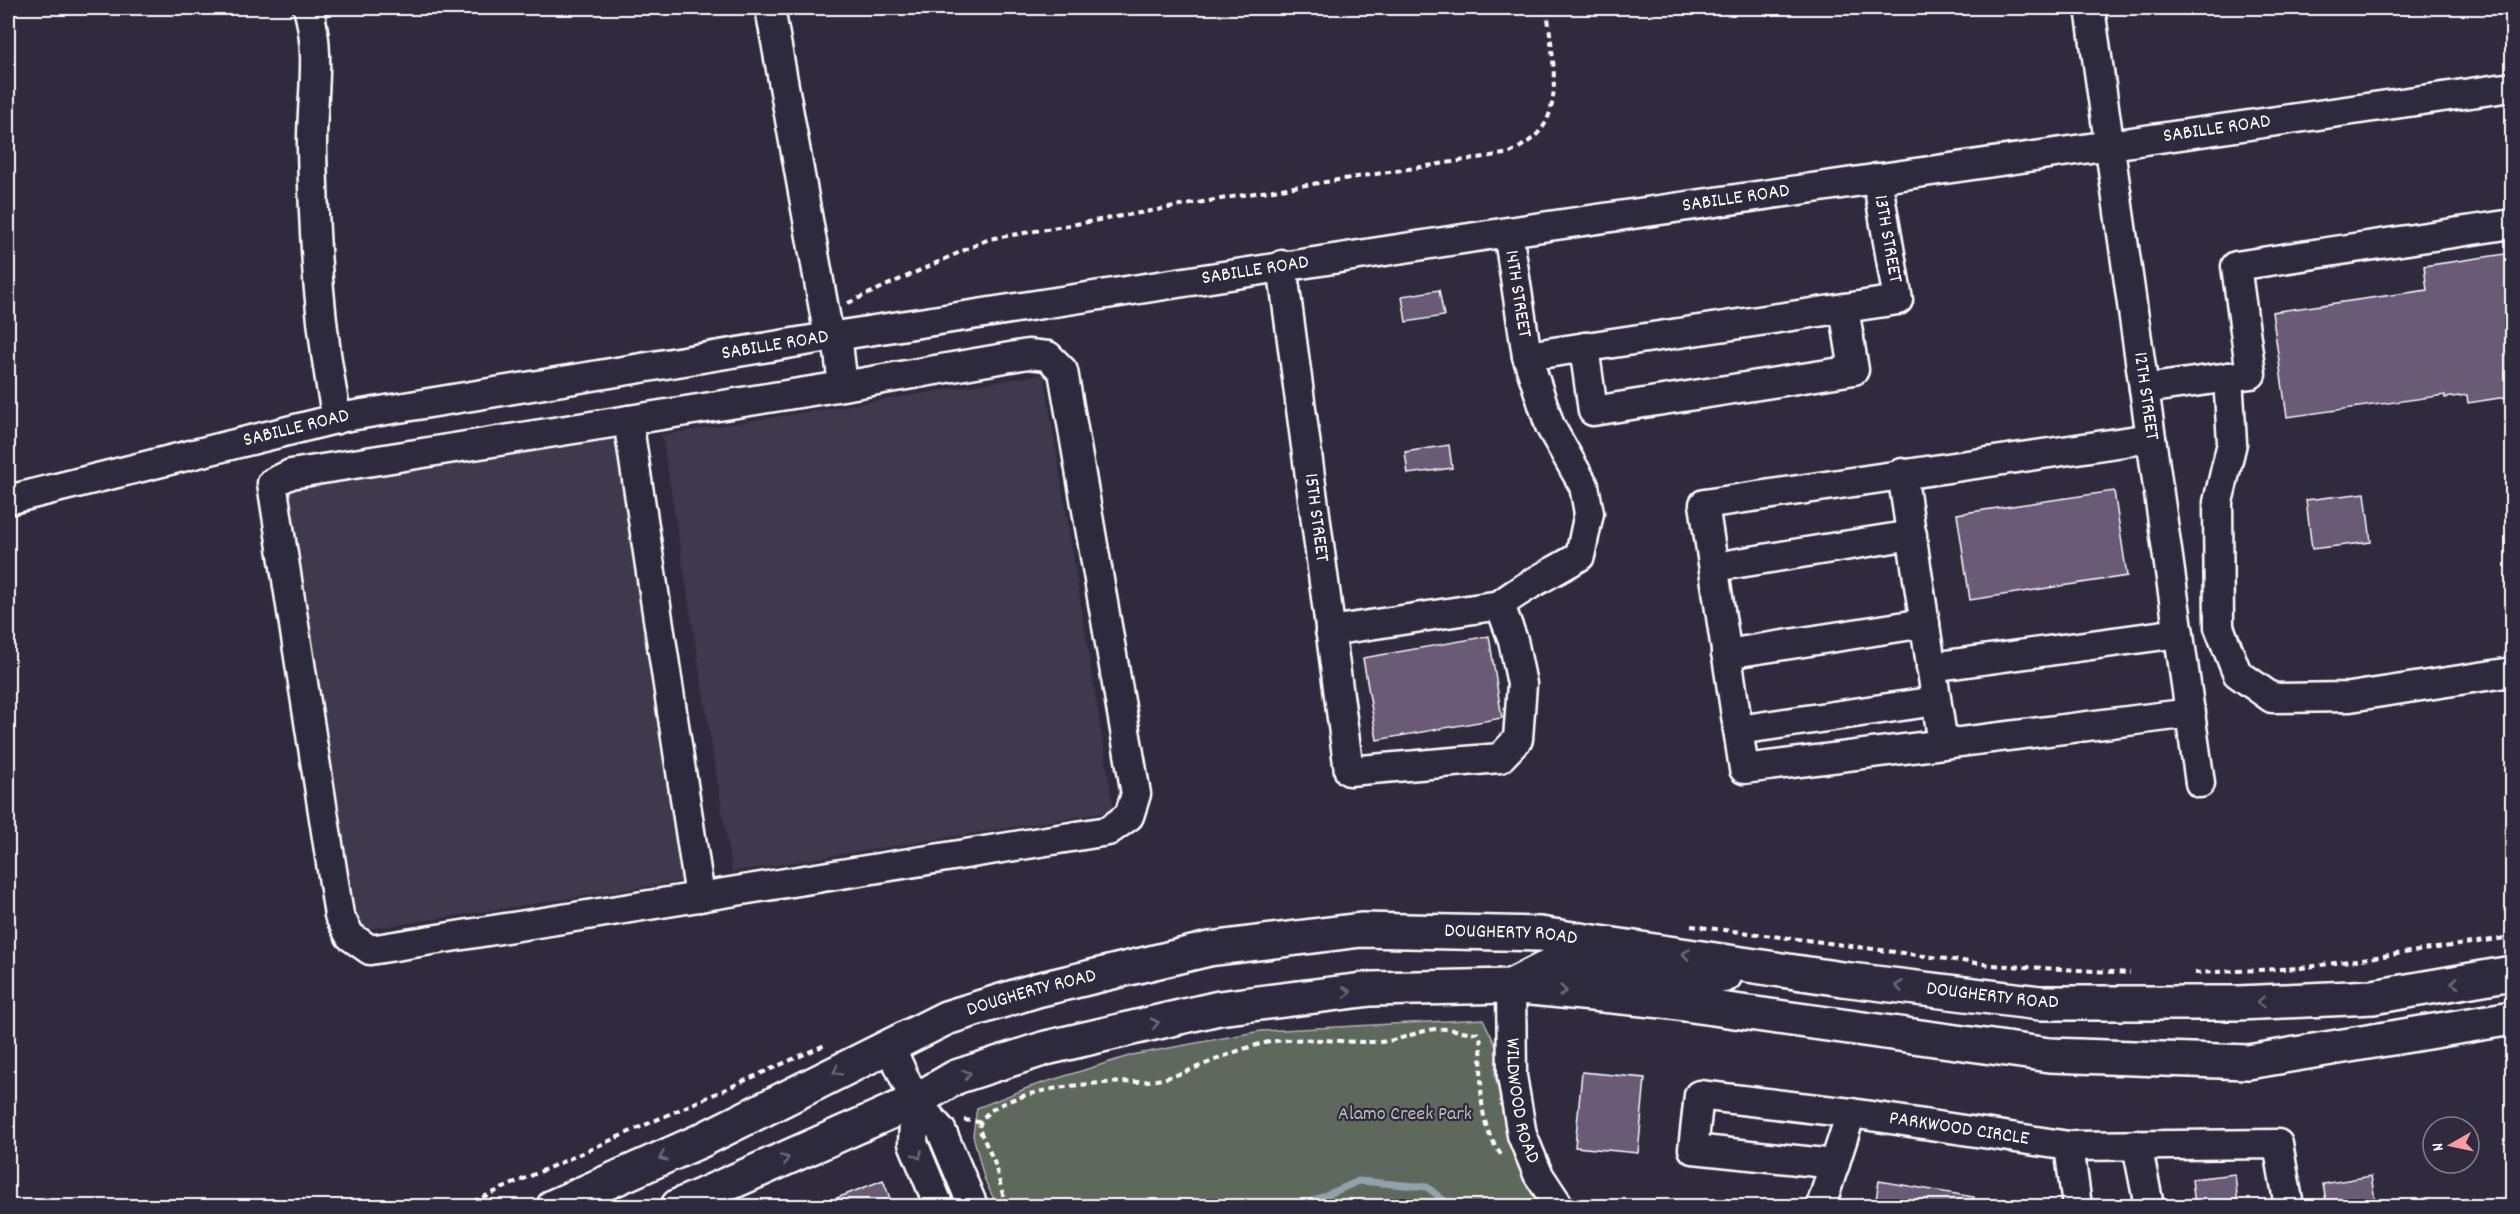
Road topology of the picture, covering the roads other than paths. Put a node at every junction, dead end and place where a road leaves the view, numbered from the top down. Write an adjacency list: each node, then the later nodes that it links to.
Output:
1 (308, 8): 17 (street)
2 (770, 8): 11 (street)
3 (2090, 8): 5 (street, 12TH STREET)
4 (2512, 87): 5 (street, SABILLE ROAD)
5 (2109, 143): 6 (street, SABILLE ROAD); 16 (street, 12TH STREET)
6 (1877, 178): 8 (street, SABILLE ROAD); 10 (street, 13TH STREET)
7 (2512, 224): 14 (street)
8 (1508, 232): 9 (street, SABILLE ROAD); 13 (street, 14TH STREET)
9 (1282, 265): 11 (street, SABILLE ROAD); 26 (street, 15TH STREET)
10 (1844, 308): 12 (street); 12 (street)
11 (830, 328): 15 (street); 17 (street, SABILLE ROAD)
12 (1584, 347): 13 (street)
13 (1527, 356): 24 (street, 14TH STREET)
14 (2228, 377): 16 (street); 30 (street)
15 (843, 386): 18 (street); 36 (street)
16 (2144, 389): 19 (street, 12TH STREET)
17 (336, 419): 21 (street, SABILLE ROAD)
18 (628, 420): 36 (street); 36 (street)
19 (2151, 438): 20 (street); 27 (street, 12TH STREET)
20 (1902, 473): 22 (street); 23 (street)
21 (8, 500)
22 (1912, 535): 23 (street); 25 (street)
23 (1714, 567): 28 (street)
24 (1500, 605): 26 (street); 26 (street, 15TH STREET)
25 (1925, 623): 28 (street); 29 (street)
26 (1330, 631)
27 (2179, 633): 29 (street); 32 (street, 12TH STREET)
28 (1726, 654): 33 (street)
29 (1931, 667): 31 (street)
30 (2512, 672)
31 (1936, 701): 33 (street); 34 (street)
32 (2191, 713): 34 (street); 35 (street, 12TH STREET)
33 (1738, 730): 34 (street)
34 (1943, 744)
35 (2200, 783)
36 (700, 897)
37 (1768, 967): 38 (main road, DOUGHERTY ROAD, one-way to 37); 39 (main road); 41 (main road, DOUGHERTY ROAD, one-way to 41)
38 (2512, 973)
39 (1511, 986): 40 (main road, one-way to 40); 42 (main road, one-way to 39); 51 (street, WILDWOOD ROAD)
40 (2512, 1018)
41 (890, 1046): 42 (street); 47 (main road, DOUGHERTY ROAD, one-way to 47)
42 (915, 1101): 48 (main road, one-way to 42); 49 (street, one-way to 49); 50 (street)
43 (1851, 1113): 45 (street, PARKWOOD CIRCLE); 46 (street); 46 (street, PARKWOOD CIRCLE)
44 (2137, 1145): 45 (street, PARKWOOD CIRCLE); 54 (street); 55 (street, PARKWOOD CIRCLE)
45 (2069, 1146): 53 (street)
46 (1835, 1164): 52 (street)
47 (554, 1206)
48 (678, 1206)
49 (939, 1206)
50 (973, 1206)
51 (1559, 1206)
52 (1821, 1206)
53 (2077, 1206)
54 (2149, 1206)
55 (2289, 1206)

